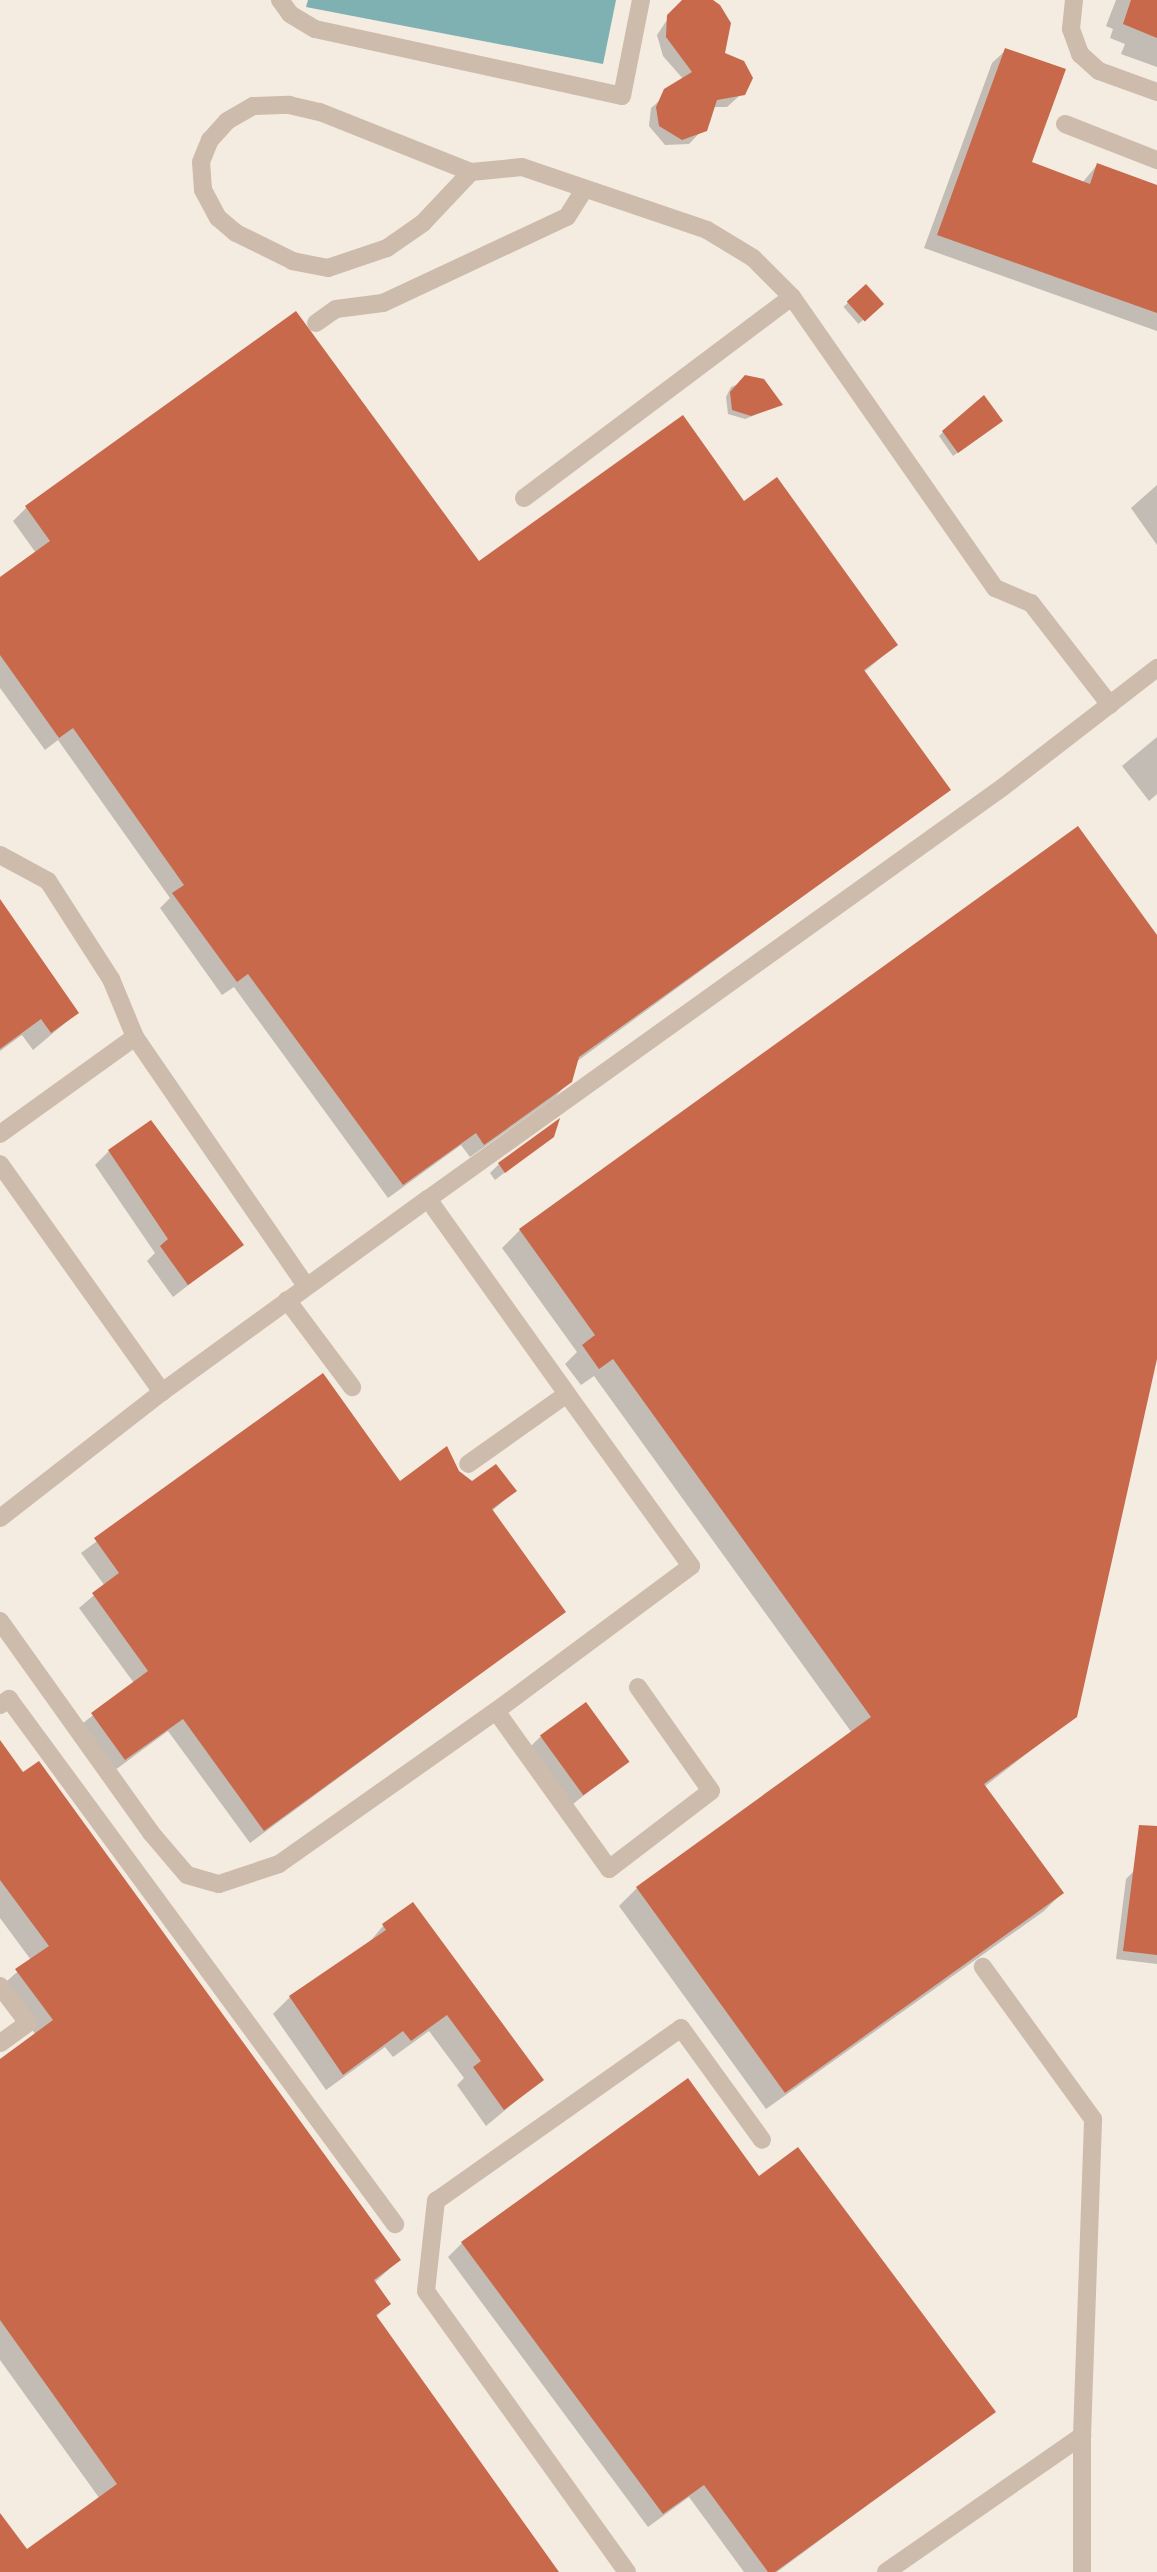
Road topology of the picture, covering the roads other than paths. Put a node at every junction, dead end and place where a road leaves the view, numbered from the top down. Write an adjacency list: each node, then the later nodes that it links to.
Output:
1 (280, 0): 2 (lane)
2 (641, 0)
3 (1074, 0): 4 (lane)
4 (1157, 92)
5 (1065, 124): 6 (lane)
6 (1157, 160)
7 (471, 172): 7 (lane); 8 (lane)
8 (583, 190): 9 (lane); 10 (lane)
9 (792, 297): 11 (lane); 13 (lane)
10 (316, 323)
11 (524, 498)
12 (1157, 668): 13 (lane)
13 (1110, 705): 18 (lane)
14 (0, 855): 15 (lane)
15 (135, 1037): 16 (lane); 19 (lane)
16 (0, 1134)
17 (0, 1164): 22 (lane)
18 (428, 1199): 19 (lane); 23 (lane)
19 (306, 1286): 20 (lane)
20 (287, 1300): 21 (lane); 22 (lane)
21 (352, 1387)
22 (162, 1392): 25 (lane)
23 (567, 1394): 24 (lane); 29 (lane)
24 (468, 1464)
25 (0, 1518)
26 (0, 1621): 29 (lane)
27 (639, 1688): 29 (lane)
28 (0, 1705): 34 (lane)
29 (496, 1712)
30 (983, 1967): 35 (lane)
31 (0, 1986): 32 (lane)
32 (0, 2043)
33 (762, 2140): 36 (lane)
34 (395, 2224)
35 (1082, 2436): 37 (lane); 38 (lane)
36 (626, 2572)
37 (886, 2572)
38 (1082, 2572)

